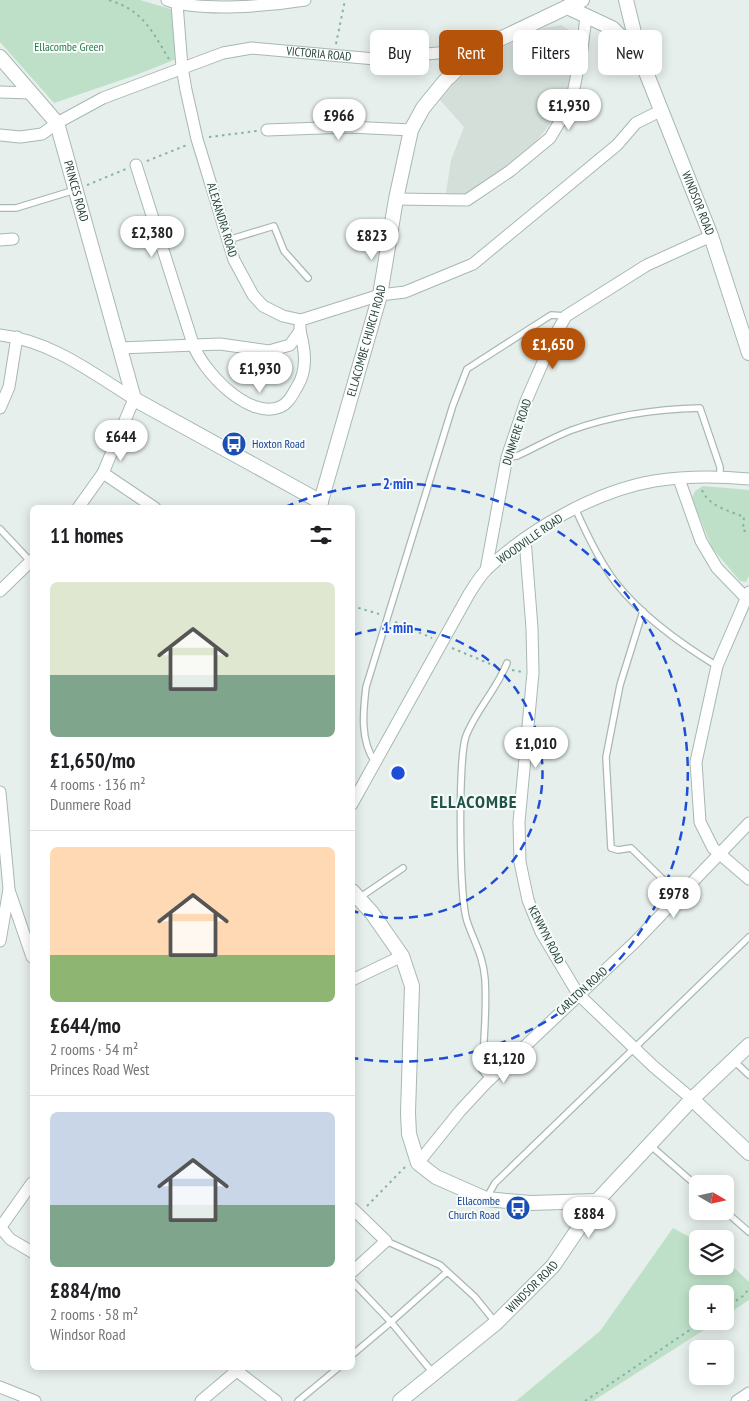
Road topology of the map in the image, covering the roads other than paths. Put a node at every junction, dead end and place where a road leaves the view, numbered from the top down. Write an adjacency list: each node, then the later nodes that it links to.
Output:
1 (304, 0): 4 (street)
2 (582, 0): 5 (street, VICTORIA ROAD)
3 (626, 0): 8 (street, WINDSOR ROAD)
4 (172, 2): 12 (street, ALEXANDRA ROAD)
5 (567, 7): 6 (street, WINDSOR ROAD); 9 (street, VICTORIA ROAD)
6 (586, 17): 7 (street, WINDSOR ROAD); 24 (street)
7 (614, 30)
8 (634, 30)
9 (503, 37)
10 (439, 52): 12 (street, VICTORIA ROAD)
11 (0, 57): 16 (street, PRINCES ROAD)
12 (179, 68): 18 (street, VICTORIA ROAD); 29 (street, ALEXANDRA ROAD)
13 (451, 75): 20 (street, ELLACOMBE CHURCH ROAD)
14 (647, 75): 17 (street, WINDSOR ROAD)
15 (0, 92): 16 (street)
16 (32, 93): 18 (street, PRINCES ROAD)
17 (660, 111): 26 (street, WINDSOR ROAD); 31 (street)
18 (56, 123): 21 (street, VICTORIA ROAD); 23 (street, PRINCES ROAD)
19 (267, 130): 20 (street)
20 (411, 130): 24 (street, ELLACOMBE CHURCH ROAD)
21 (0, 135)
22 (136, 165): 36 (street)
23 (76, 190): 25 (lane); 37 (street, PRINCES ROAD)
24 (396, 198): 31 (street, ELLACOMBE CHURCH ROAD)
25 (0, 208)
26 (711, 236): 32 (street, DUNMERE ROAD); 38 (street, WINDSOR ROAD)
27 (13, 239): 28 (street)
28 (0, 240)
29 (228, 240): 30 (lane); 33 (street, ALEXANDRA ROAD)
30 (308, 278)
31 (380, 295): 33 (street); 49 (street, ELLACOMBE CHURCH ROAD)
32 (566, 316): 42 (street, DUNMERE ROAD); 61 (lane)
33 (300, 326): 36 (street); 36 (street)
34 (0, 335): 35 (street)
35 (16, 337): 39 (street); 40 (street)
36 (193, 344): 37 (street)
37 (120, 348): 40 (street, PRINCES ROAD)
38 (749, 353)
39 (4, 391): 41 (street)
40 (134, 399): 43 (street); 49 (street)
41 (0, 408)
42 (507, 457): 44 (lane); 55 (street, DUNMERE ROAD)
43 (102, 472): 47 (street); 48 (street)
44 (720, 477): 45 (street, WOODVILLE ROAD); 46 (street, WOODVILLE ROAD)
45 (679, 478): 50 (street, WOODVILLE ROAD); 57 (street)
46 (749, 480)
47 (80, 505)
48 (151, 505)
49 (320, 505)
50 (576, 508): 52 (street, WOODVILLE ROAD); 58 (lane)
51 (0, 528): 53 (lane)
52 (525, 539): 55 (street, WOODVILLE ROAD); 76 (street, KENWYN ROAD)
53 (30, 559)
54 (30, 563): 56 (street)
55 (486, 570): 61 (street, WOODVILLE ROAD)
56 (0, 591)
57 (747, 595): 60 (street)
58 (643, 611): 60 (lane); 70 (lane)
59 (507, 663): 81 (lane)
60 (717, 666): 65 (street)
61 (375, 762): 63 (street, WOODVILLE ROAD)
62 (0, 792): 68 (street)
63 (355, 799)
64 (749, 823): 65 (street, CARLTON ROAD)
65 (720, 855): 67 (street); 70 (street, CARLTON ROAD)
66 (403, 868): 69 (lane)
67 (749, 880)
68 (9, 889): 72 (street); 73 (street)
69 (356, 894): 74 (street)
70 (679, 895): 76 (street, CARLTON ROAD)
71 (749, 936): 78 (lane)
72 (0, 941)
73 (30, 951)
74 (402, 956): 75 (street); 85 (street)
75 (355, 979)
76 (578, 994): 78 (street, KENWYN ROAD); 81 (street, CARLTON ROAD)
77 (749, 1045): 79 (street, WINDSOR ROAD)
78 (634, 1048): 82 (street, KENWYN ROAD); 88 (lane)
79 (733, 1060): 80 (lane); 82 (street, WINDSOR ROAD)
80 (749, 1076)
81 (490, 1080): 85 (street, CARLTON ROAD)
82 (692, 1099): 83 (street, WINDSOR ROAD); 84 (street)
83 (649, 1144): 86 (lane); 89 (street, WINDSOR ROAD)
84 (749, 1153)
85 (417, 1159): 88 (street)
86 (689, 1179)
87 (30, 1186): 92 (street)
88 (486, 1199): 89 (street)
89 (597, 1201): 100 (street, WINDSOR ROAD)
90 (356, 1211): 94 (street)
91 (734, 1219): 93 (lane)
92 (0, 1228): 95 (street)
93 (749, 1232)
94 (386, 1241): 96 (street); 97 (lane)
95 (30, 1251)
96 (355, 1269)
97 (447, 1272): 99 (lane); 100 (lane)
98 (355, 1284): 99 (lane)
99 (392, 1322): 101 (lane); 105 (lane)
100 (496, 1323): 105 (street, WINDSOR ROAD)
101 (355, 1353)
102 (235, 1370): 109 (street)
103 (237, 1370): 110 (street)
104 (336, 1370): 111 (lane)
105 (434, 1373): 112 (street, WINDSOR ROAD)
106 (0, 1387): 108 (street)
107 (749, 1393): 113 (street)
108 (35, 1401)
109 (201, 1401)
110 (276, 1401)
111 (298, 1401)
112 (400, 1401)
113 (738, 1401)

